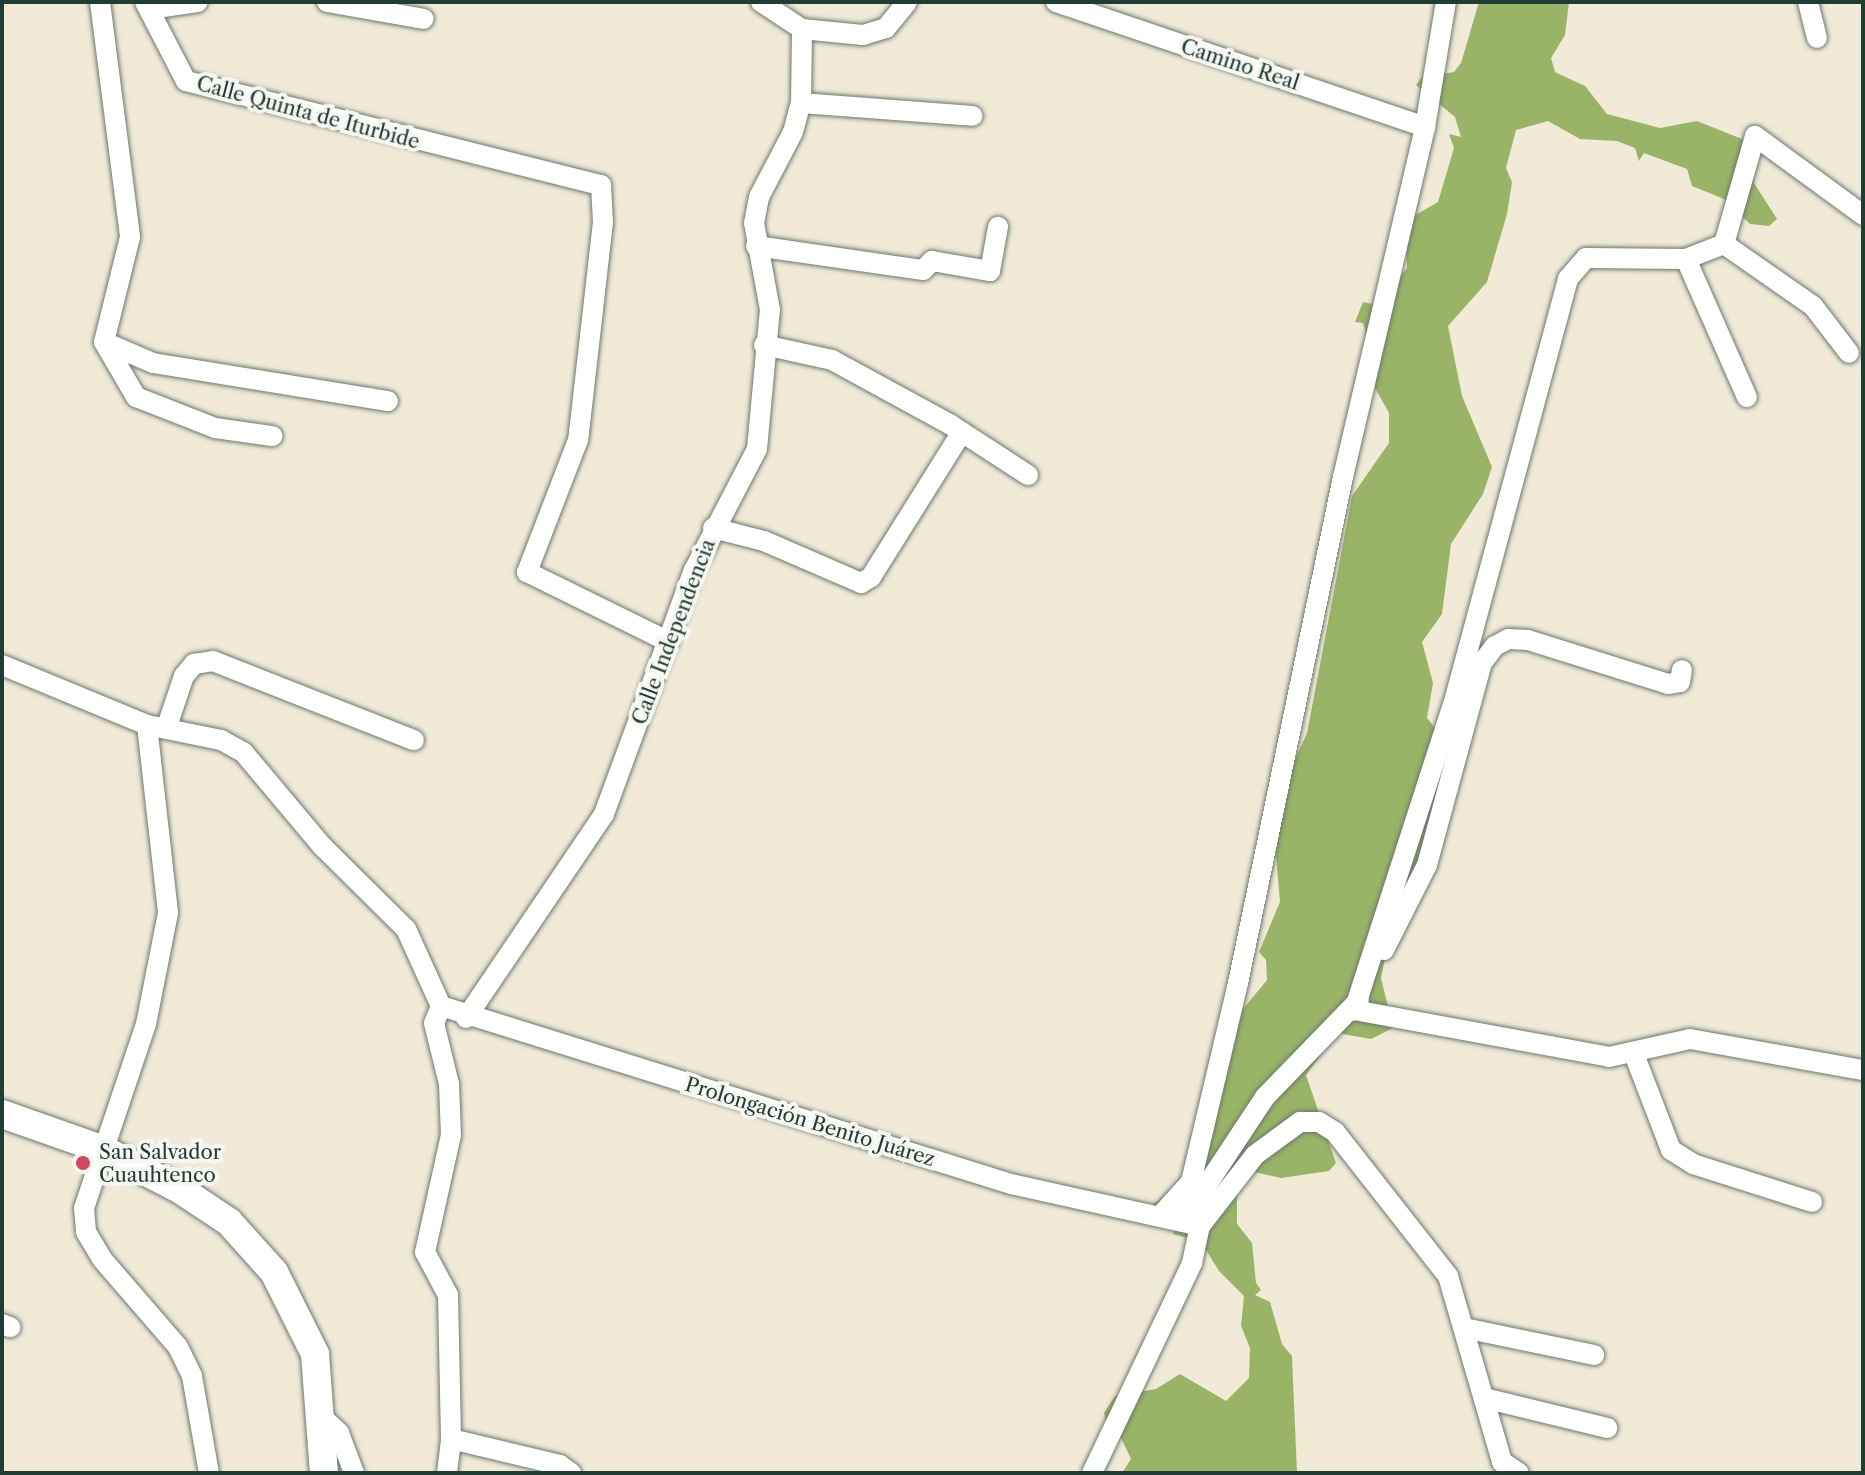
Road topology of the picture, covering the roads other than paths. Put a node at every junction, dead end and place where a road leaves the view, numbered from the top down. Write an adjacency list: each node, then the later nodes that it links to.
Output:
1 (100, 2): 21 (street)
2 (198, 2): 9 (street, Calle Quinta de Iturbide)
3 (327, 2): 10 (street)
4 (761, 2): 11 (street)
5 (907, 2): 11 (street)
6 (1056, 2): 15 (street, Camino Real)
7 (1446, 2): 15 (street)
8 (1808, 2): 12 (street)
9 (147, 5): 30 (street, Calle Quinta de Iturbide)
10 (424, 19)
11 (802, 29): 13 (street, Calle Independencia)
12 (1817, 38)
13 (801, 103): 14 (street); 19 (street, Calle Independencia)
14 (973, 116)
15 (1425, 127): 43 (street)
16 (1863, 215): 18 (street)
17 (998, 227): 19 (street)
18 (1724, 244): 20 (street); 23 (street)
19 (756, 246): 22 (street, Calle Independencia)
20 (1686, 259): 24 (street); 36 (street)
21 (104, 342): 25 (street); 27 (street)
22 (764, 345): 26 (street); 29 (street, Calle Independencia)
23 (1849, 353)
24 (1747, 397)
25 (388, 401)
26 (962, 432): 28 (street); 29 (street)
27 (272, 436)
28 (1028, 475)
29 (713, 528): 30 (street, Calle Independencia)
30 (669, 642): 37 (street, Calle Independencia)
31 (2, 665): 33 (street)
32 (1682, 670): 36 (street)
33 (157, 726): 34 (street); 35 (street); 41 (street)
34 (414, 740)
35 (441, 1006): 37 (street, Prolongación Benito Juárez); 50 (street)
36 (1354, 1010): 38 (street); 44 (street)
37 (466, 1018): 43 (street, Prolongación Benito Juárez)
38 (1634, 1054): 39 (street); 42 (street)
39 (1863, 1070)
40 (2, 1114): 41 (main road)
41 (104, 1150): 48 (main road); 51 (street)
42 (1812, 1202)
43 (1160, 1216): 44 (street, Prolongación Benito Juárez)
44 (1191, 1223): 45 (street); 56 (street)
45 (1464, 1328): 46 (street); 47 (street)
46 (1594, 1355)
47 (1484, 1398): 49 (street); 57 (street)
48 (320, 1415): 52 (main road); 53 (street)
49 (1607, 1428)
50 (451, 1439): 54 (street); 55 (street)
51 (209, 1473)
52 (324, 1473)
53 (354, 1473)
54 (447, 1473)
55 (571, 1473)
56 (1092, 1473)
57 (1519, 1473)

